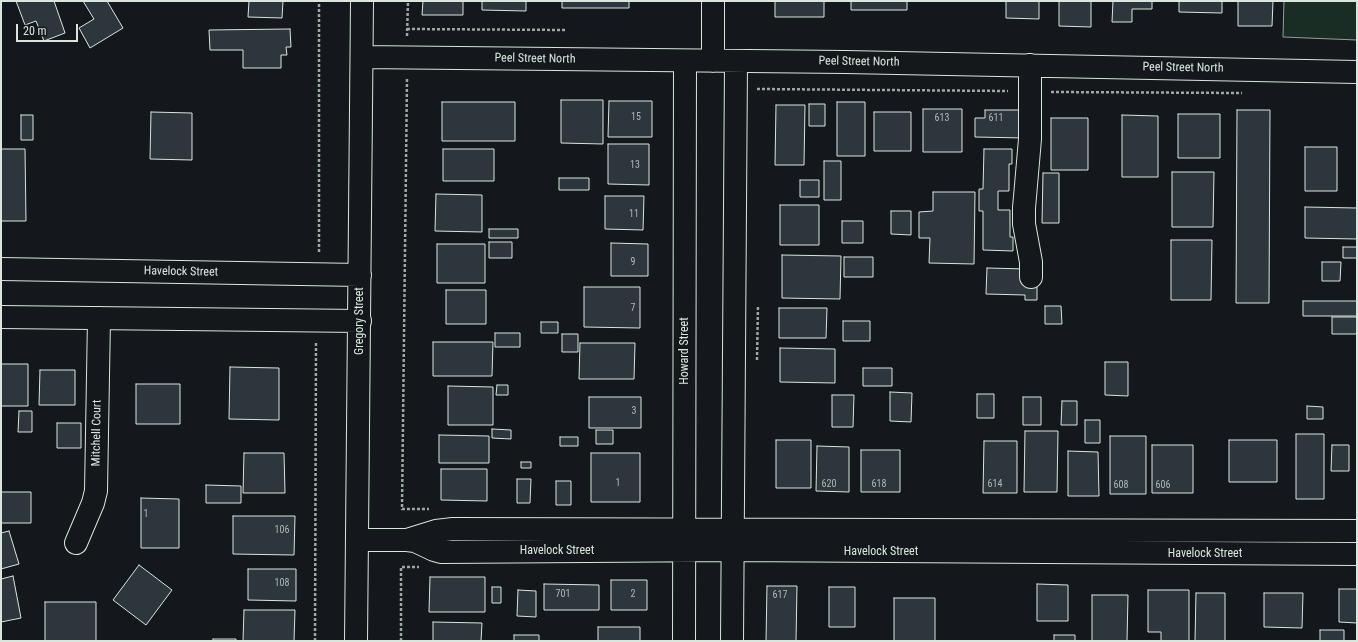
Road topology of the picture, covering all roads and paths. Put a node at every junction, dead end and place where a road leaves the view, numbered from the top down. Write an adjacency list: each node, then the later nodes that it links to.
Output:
1 (319, 1): 17 (path)
2 (362, 1): 7 (street, Gregory Street)
3 (408, 1): 5 (path)
4 (713, 1): 10 (street)
5 (408, 29): 6 (path); 8 (path)
6 (567, 30)
7 (362, 57): 8 (street, Peel Street North); 19 (street, Gregory Street)
8 (407, 58): 9 (street, Peel Street North); 25 (path)
9 (686, 61): 10 (street, Peel Street North); 28 (street, Howard Street)
10 (713, 61): 11 (street, Peel Street North)
11 (736, 62): 12 (street, Peel Street North); 29 (street)
12 (1030, 65): 13 (street, Peel Street North); 15 (street)
13 (1357, 72)
14 (756, 89): 15 (path)
15 (1030, 92): 16 (path); 20 (street)
16 (1247, 93)
17 (319, 257)
18 (1, 270): 19 (street, Havelock Street)
19 (360, 274): 23 (street, Gregory Street)
20 (1031, 277)
21 (1, 317): 22 (street)
22 (99, 318): 23 (street); 30 (street, Mitchell Court)
23 (360, 321): 27 (street, Gregory Street)
24 (316, 343): 33 (path)
25 (402, 509)
26 (1357, 531): 29 (street, Havelock Street)
27 (357, 540): 28 (street, Havelock Street); 34 (street, Gregory Street)
28 (685, 540): 29 (street, Havelock Street); 36 (street, Howard Street)
29 (732, 540): 31 (street, Havelock Street); 37 (street)
30 (76, 543)
31 (1357, 554)
32 (401, 567): 35 (path)
33 (315, 641)
34 (356, 641)
35 (402, 641)
36 (684, 641)
37 (732, 641)

